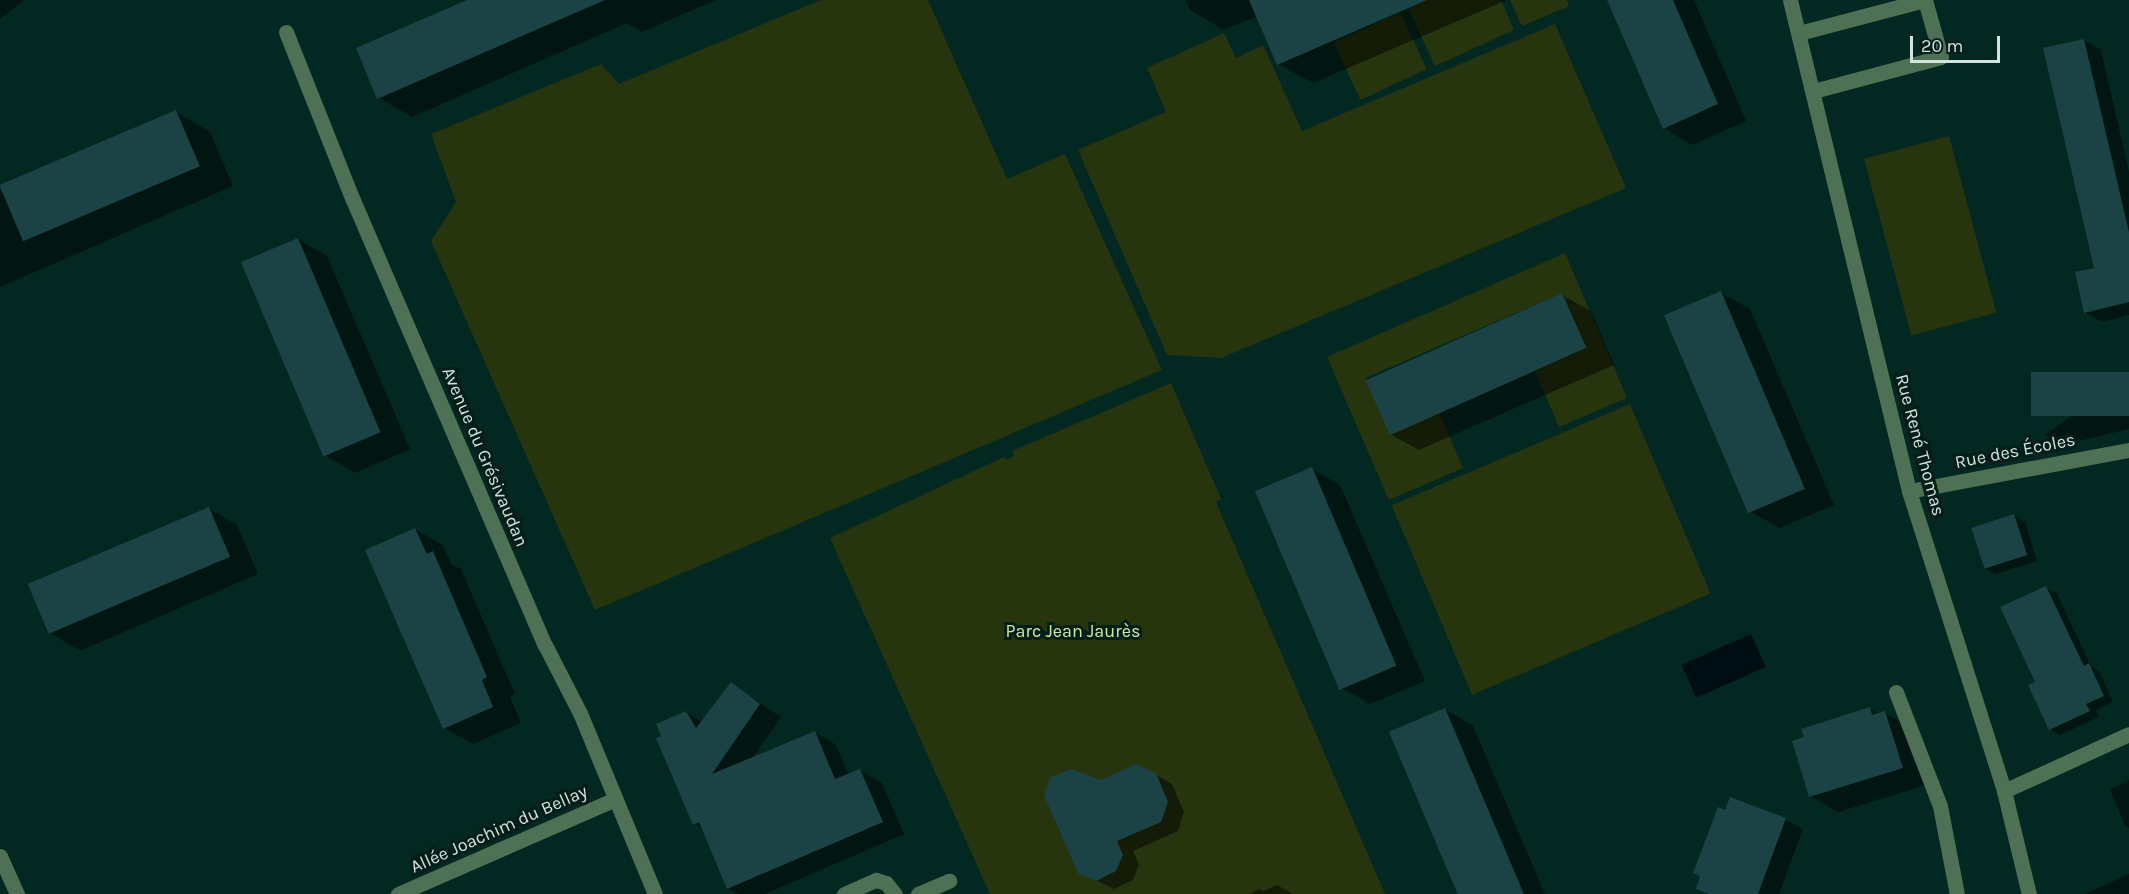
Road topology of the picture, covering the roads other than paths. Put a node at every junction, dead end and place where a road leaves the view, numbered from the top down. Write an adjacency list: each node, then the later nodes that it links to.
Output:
1 (1790, 0): 3 (street, Rue René Thomas)
2 (286, 32): 10 (street, Avenue du Grésivaudan)
3 (1799, 33): 4 (street, Rue René Thomas); 4 (street)
4 (1813, 91): 6 (street, Rue René Thomas)
5 (2129, 450): 6 (street, Rue des Écoles)
6 (1909, 491): 9 (street, Rue René Thomas)
7 (1896, 692): 19 (street)
8 (2129, 734): 9 (street)
9 (2004, 791): 20 (street, Rue René Thomas)
10 (615, 799): 14 (street, Allée Joachim du Bellay); 15 (street, Avenue du Grésivaudan)
11 (0, 856): 13 (street)
12 (949, 881): 18 (street)
13 (17, 894)
14 (398, 894)
15 (655, 894)
16 (844, 894): 17 (street)
17 (895, 894)
18 (918, 894)
19 (1957, 894)
20 (2029, 894)

